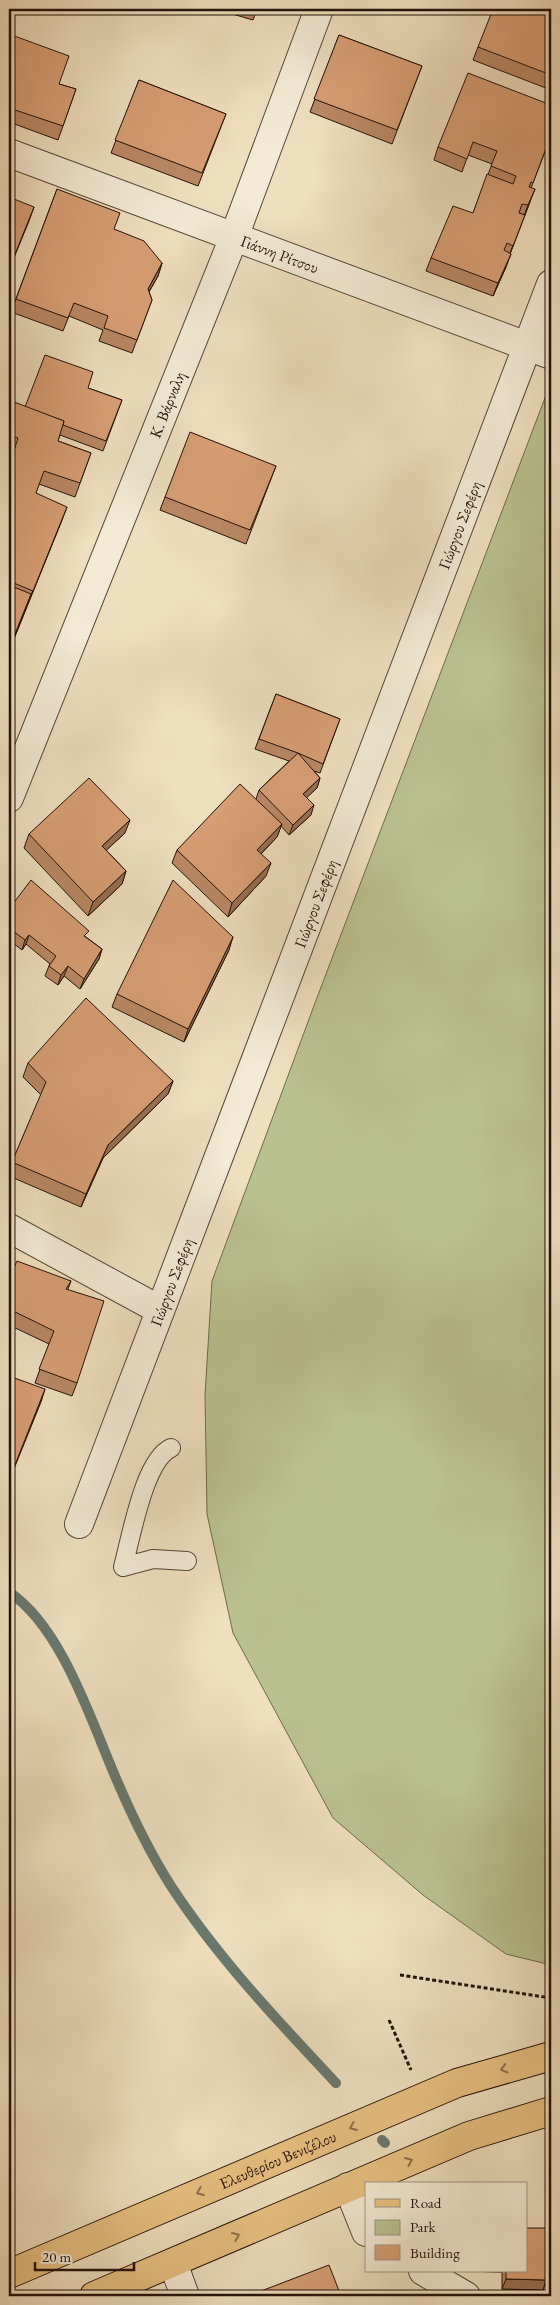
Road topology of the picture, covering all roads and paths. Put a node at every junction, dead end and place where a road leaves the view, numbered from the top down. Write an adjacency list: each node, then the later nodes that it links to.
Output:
1 (319, 9): 3 (street, Κ. Βάρναλη)
2 (9, 153): 3 (street, Γιάννη Ρίτσου)
3 (234, 237): 5 (street, Γιάννη Ρίτσου); 6 (street, Κ. Βάρναλη)
4 (551, 284): 5 (street, Γιώργου Σεφέρη)
5 (539, 351): 8 (street, Γιώργου Σεφέρη)
6 (9, 798)
7 (9, 1228): 8 (street)
8 (160, 1310): 10 (street, Γιώργου Σεφέρη)
9 (171, 1448): 11 (lane)
10 (79, 1524)
11 (187, 1561)
12 (400, 1975): 13 (path)
13 (551, 1998)
14 (389, 2020): 16 (path)
15 (551, 2056): 16 (main road, Ελευθερίου Βενιζέλου, one-way to 16)
16 (422, 2098): 22 (main road, Ελευθερίου Βενιζέλου, one-way to 22)
17 (551, 2111): 18 (main road, one-way to 17)
18 (348, 2187): 19 (street); 20 (main road, one-way to 18)
19 (365, 2230)
20 (173, 2263): 23 (main road); 24 (street)
21 (424, 2272): 25 (street)
22 (9, 2274)
23 (94, 2296)
24 (185, 2296)
25 (466, 2296)

